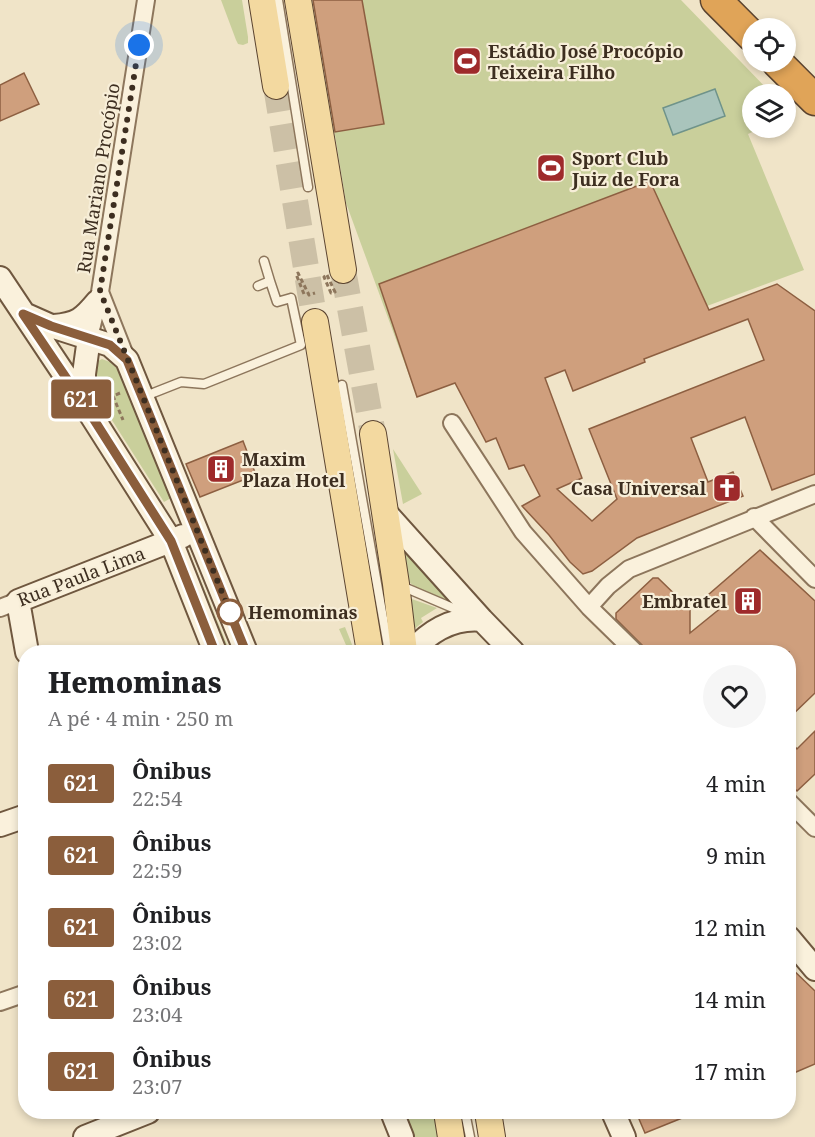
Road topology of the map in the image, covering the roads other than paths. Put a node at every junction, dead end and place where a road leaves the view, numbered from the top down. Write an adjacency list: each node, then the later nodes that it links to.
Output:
1 (146, 0): 16 (street, Rua Mariano Procópio)
2 (262, 0): 8 (main road)
3 (278, 0): 10 (lane)
4 (298, 0): 13 (main road)
5 (716, 0): 6 (highway)
6 (742, 26)
7 (787, 72): 9 (highway)
8 (276, 86)
9 (815, 100)
10 (308, 188)
11 (264, 261): 14 (lane)
12 (0, 278): 17 (main road)
13 (334, 280)
14 (270, 281): 15 (lane); 23 (lane)
15 (258, 286)
16 (99, 297): 19 (main road); 20 (street, Rua Mariano Procópio); 21 (street, Rua Mariano Procópio)
17 (23, 314): 19 (main road); 24 (main road)
18 (315, 322): 41 (main road)
19 (51, 326): 20 (main road)
20 (89, 338): 21 (main road); 24 (main road)
21 (127, 360): 23 (main road)
22 (342, 384): 32 (lane)
23 (134, 395): 30 (main road)
24 (84, 404): 31 (main road)
25 (452, 423): 36 (street)
26 (373, 434): 28 (main road)
27 (815, 494): 29 (street)
28 (385, 512): 34 (main road); 37 (main road)
29 (754, 517): 33 (street); 36 (street)
30 (196, 530): 31 (main road, Rua Paula Lima); 40 (main road)
31 (171, 541): 35 (main road, Rua Paula Lima); 39 (main road)
32 (373, 560): 34 (lane); 42 (lane)
33 (815, 579)
34 (396, 584): 37 (lane); 43 (main road)
35 (9, 604): 38 (main road)
36 (589, 607): 46 (street)
37 (482, 620): 44 (main road); 45 (main road)
38 (24, 645)
39 (212, 645)
40 (243, 645)
41 (369, 645)
42 (388, 645)
43 (411, 645)
44 (419, 645)
45 (506, 645)
46 (628, 645)
47 (796, 809): 50 (street)
48 (18, 819): 49 (main road)
49 (0, 825)
50 (815, 828)
51 (796, 946): 52 (main road)
52 (813, 964)
53 (18, 996): 54 (street)
54 (0, 1002)
55 (128, 1119): 61 (main road)
56 (395, 1119): 62 (main road)
57 (448, 1119): 63 (main road)
58 (466, 1119): 64 (lane)
59 (489, 1119): 65 (main road)
60 (616, 1119): 66 (main road)
61 (100, 1129)
62 (402, 1137)
63 (451, 1137)
64 (470, 1137)
65 (492, 1137)
66 (624, 1137)

